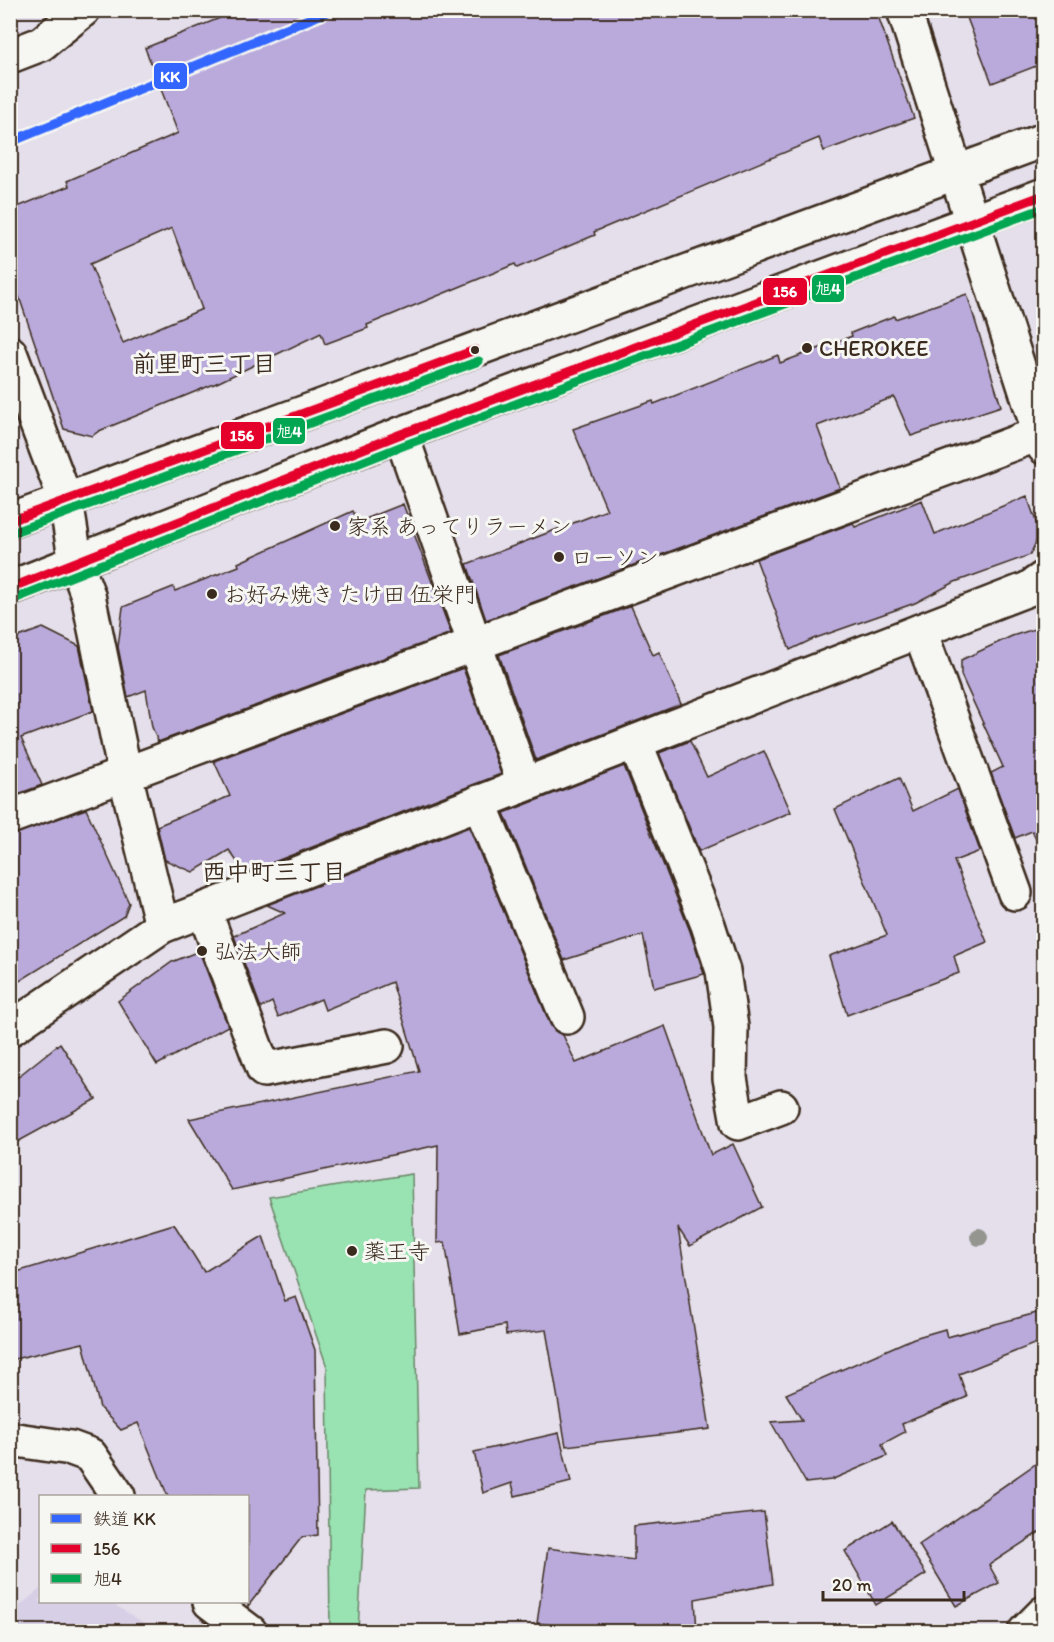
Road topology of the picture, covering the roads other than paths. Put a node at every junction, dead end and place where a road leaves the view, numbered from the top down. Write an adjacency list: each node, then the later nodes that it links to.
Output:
1 (82, 10): 3 (street)
2 (904, 10): 5 (street)
3 (10, 56)
4 (1044, 140): 5 (street)
5 (956, 172): 7 (street); 11 (street)
6 (1044, 195): 7 (street)
7 (971, 221): 9 (street); 10 (street)
8 (10, 353): 11 (street)
9 (401, 434): 13 (street); 17 (street)
10 (1042, 438): 17 (street)
11 (66, 501): 12 (street); 13 (street)
12 (10, 521)
13 (76, 564): 15 (street); 19 (street)
14 (1044, 578): 16 (street)
15 (10, 588)
16 (920, 631): 18 (street); 23 (street)
17 (475, 644): 19 (street); 20 (street)
18 (635, 742): 20 (street); 29 (street)
19 (125, 774): 22 (street); 25 (street)
20 (524, 784): 21 (street)
21 (479, 802): 24 (street); 26 (street)
22 (10, 817)
23 (1015, 893)
24 (204, 910): 25 (street); 28 (street)
25 (162, 926): 27 (street)
26 (567, 1017)
27 (10, 1029)
28 (387, 1046)
29 (781, 1107)
30 (10, 1439): 31 (street)
31 (117, 1495)
32 (211, 1603): 34 (street)
33 (1044, 1613): 35 (street)
34 (250, 1632)
35 (1025, 1632)

